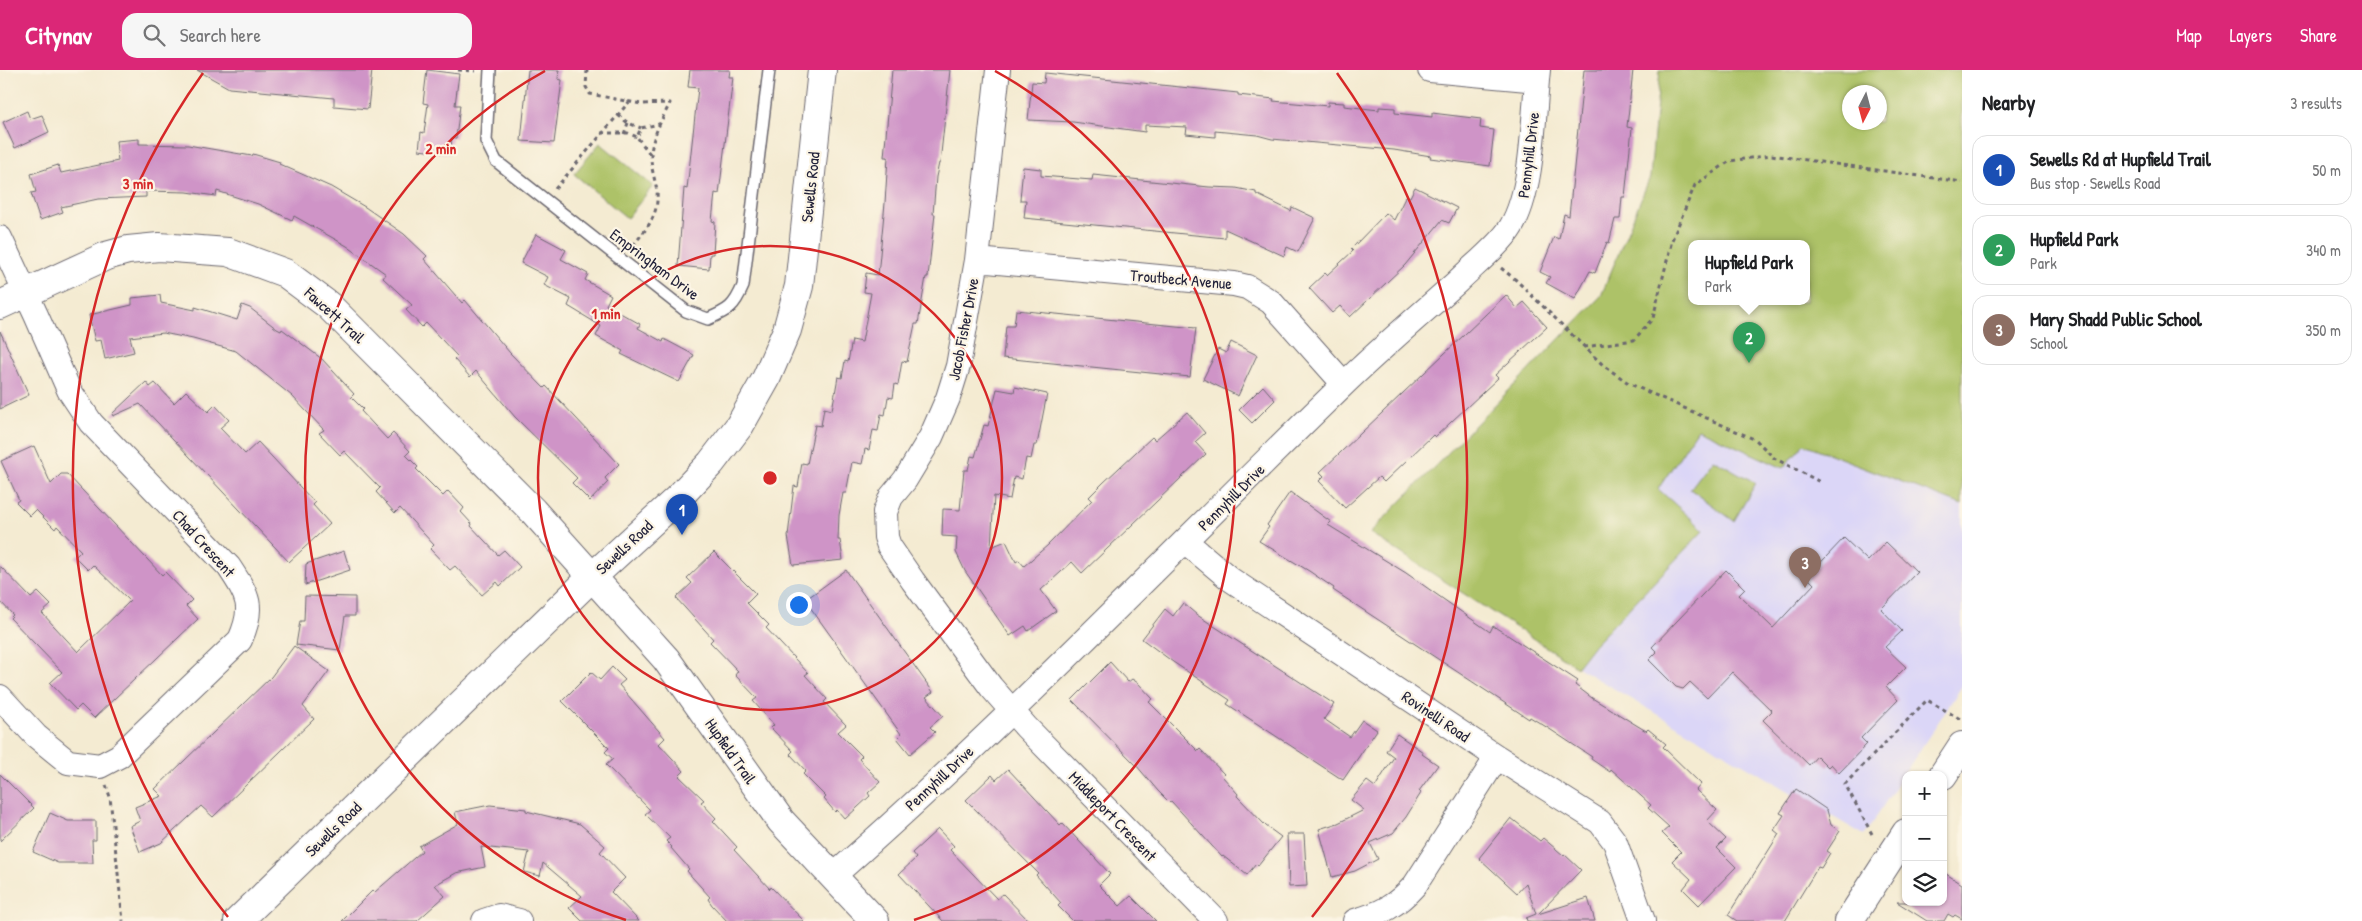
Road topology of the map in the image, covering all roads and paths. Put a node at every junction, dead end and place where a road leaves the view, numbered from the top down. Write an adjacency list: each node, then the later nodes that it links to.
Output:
1 (490, 70): 18 (lane, Empringham Drive)
2 (587, 70): 8 (path)
3 (769, 70): 21 (lane, Empringham Drive)
4 (822, 70): 29 (street, Sewells Road)
5 (998, 70): 22 (street, Jacob Fisher Drive)
6 (1430, 70): 7 (street)
7 (1537, 75): 20 (street, Pennyhill Drive)
8 (629, 102): 9 (path); 11 (path)
9 (618, 115): 10 (path); 13 (path)
10 (628, 123): 12 (path); 14 (path)
11 (659, 124): 12 (path); 16 (path)
12 (641, 128): 15 (path)
13 (600, 133): 14 (path); 18 (path)
14 (624, 134): 15 (path)
15 (637, 137): 16 (path)
16 (651, 155): 21 (path)
17 (1962, 182): 25 (path)
18 (547, 199): 21 (lane, Empringham Drive)
19 (0, 238): 23 (street, Chad Crescent)
20 (1484, 254): 25 (path); 26 (street, Pennyhill Drive)
21 (621, 260)
22 (977, 260): 26 (street, Troutbeck Avenue); 31 (street, Jacob Fisher Drive)
23 (27, 293): 24 (street, Fawcett Trail); 29 (street, Fawcett Trail); 35 (street, Chad Crescent)
24 (0, 305)
25 (1584, 347): 27 (path)
26 (1344, 384): 28 (street, Pennyhill Drive)
27 (1822, 483)
28 (1186, 542): 31 (street, Pennyhill Drive); 34 (street, Rovinelli Road)
29 (592, 577): 39 (street, Hupfield Trail); 41 (street, Sewells Road)
30 (0, 697): 35 (street)
31 (1011, 710): 39 (street, Pennyhill Drive); 45 (street, Middleport Crescent)
32 (1962, 720): 37 (path)
33 (1962, 746): 36 (street)
34 (1497, 757): 46 (street); 47 (street, Rovinelli Road)
35 (100, 766): 40 (path)
36 (1946, 771)
37 (1872, 834)
38 (1902, 839): 48 (street)
39 (832, 877): 44 (street, Hupfield Trail)
40 (123, 921)
41 (238, 921)
42 (484, 921): 43 (street)
43 (519, 921)
44 (875, 921)
45 (1216, 921)
46 (1355, 921)
47 (1643, 921)
48 (1849, 921)

